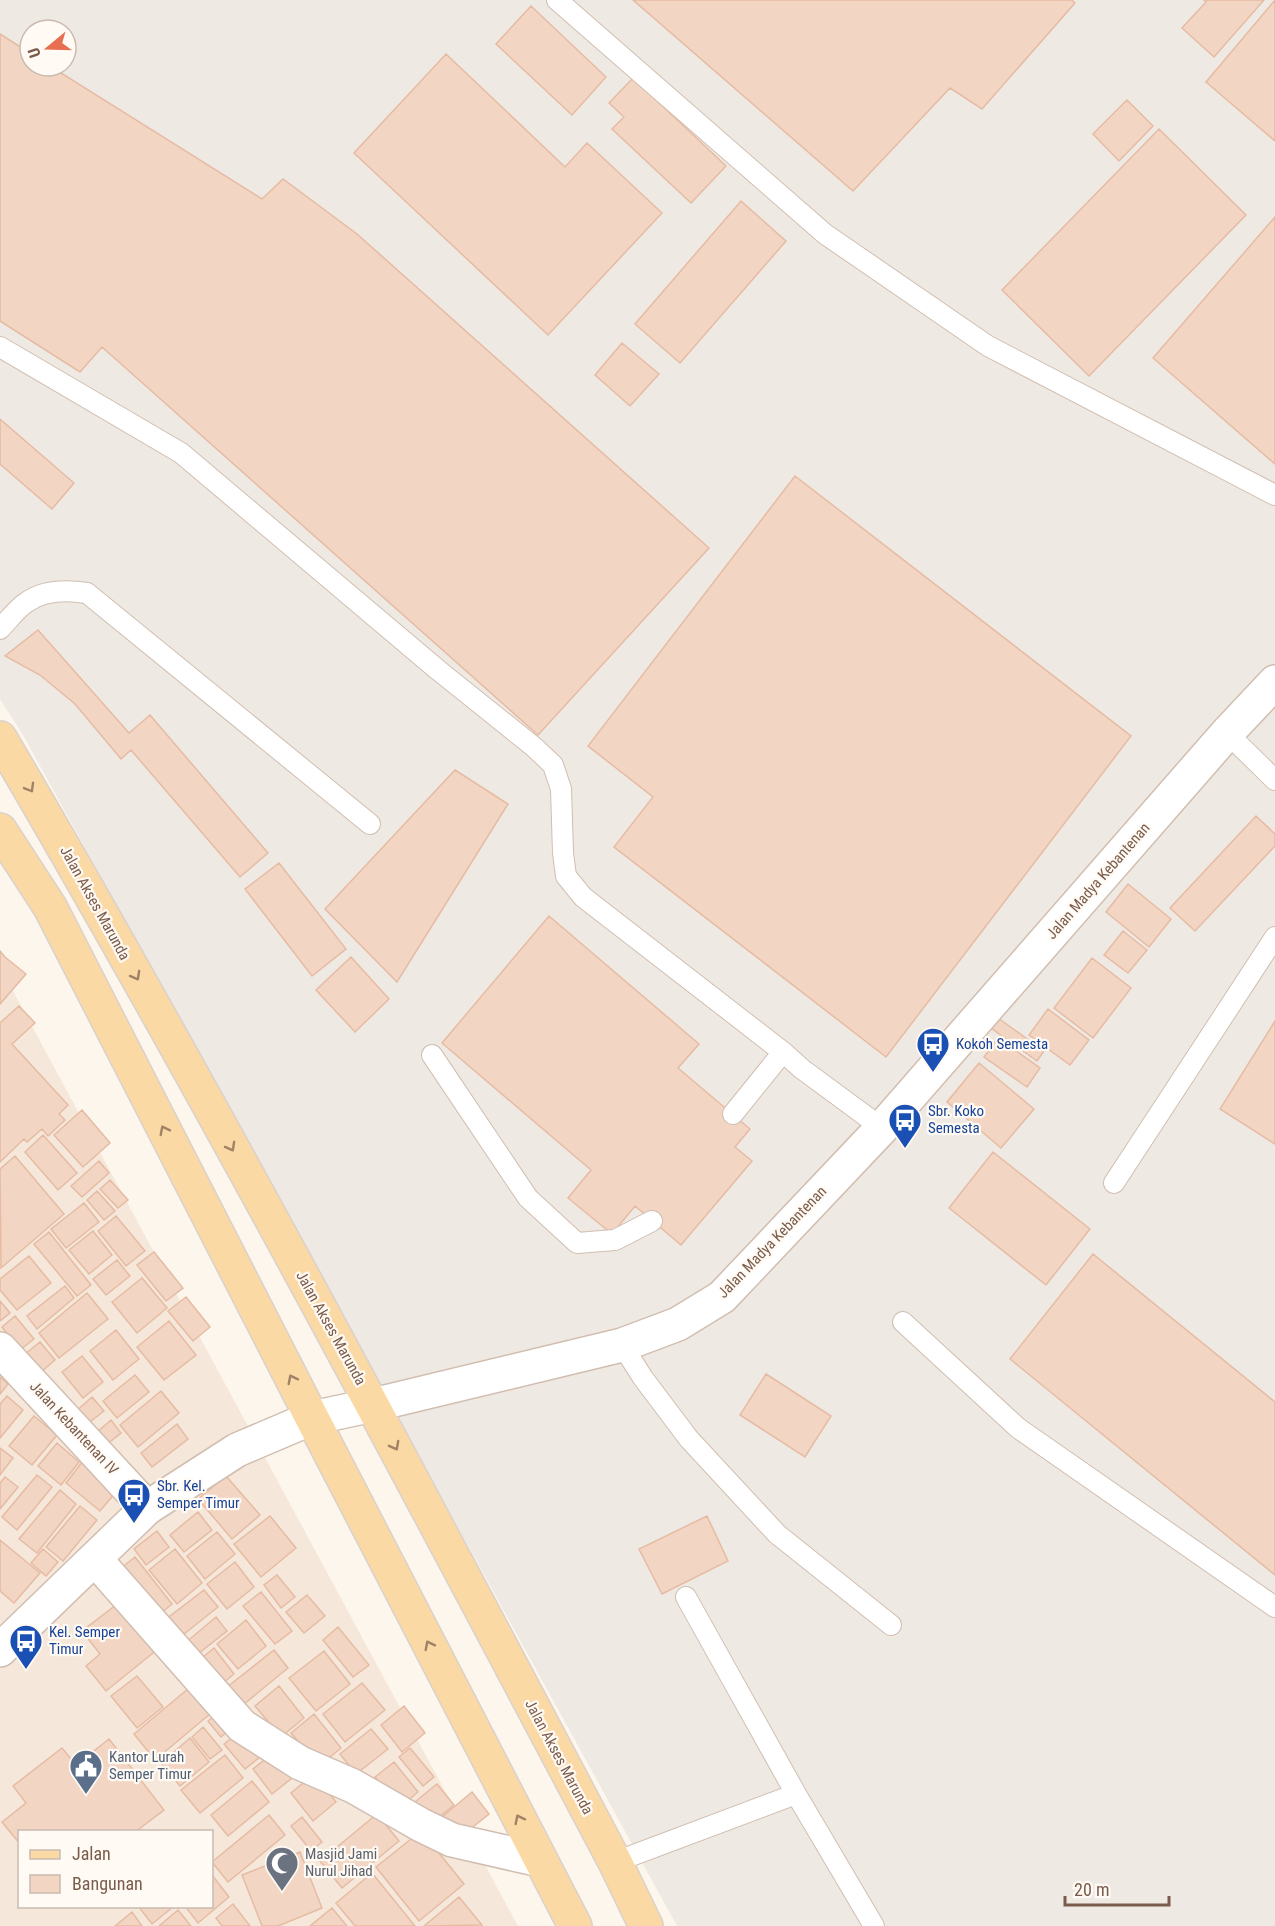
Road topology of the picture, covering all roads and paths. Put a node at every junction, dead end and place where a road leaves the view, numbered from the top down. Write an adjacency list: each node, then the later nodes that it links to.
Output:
1 (557, 0): 3 (lane)
2 (0, 347): 12 (lane)
3 (1275, 495)
4 (0, 629): 9 (lane)
5 (1275, 682): 6 (street, Jalan Madya Kebantenan)
6 (1227, 733): 8 (lane); 15 (street, Jalan Madya Kebantenan)
7 (0, 738): 21 (main road, Jalan Akses Marunda, one-way to 21)
8 (1275, 780)
9 (370, 824)
10 (0, 830): 22 (main road, one-way to 10)
11 (1275, 937): 16 (lane)
12 (783, 1052): 14 (lane); 15 (lane)
13 (432, 1056): 17 (lane)
14 (733, 1114)
15 (882, 1128): 19 (street, Jalan Madya Kebantenan)
16 (1114, 1183)
17 (652, 1221)
18 (903, 1322): 26 (lane)
19 (622, 1345): 21 (street, Jalan Madya Kebantenan); 27 (lane)
20 (0, 1349): 23 (street, Jalan Kebantenan IV)
21 (373, 1405): 22 (street, Jalan Madya Kebantenan); 31 (main road, Jalan Akses Marunda, one-way to 31)
22 (312, 1418): 23 (street, Jalan Madya Kebantenan); 30 (main road, one-way to 22)
23 (147, 1508): 24 (street, Jalan Madya Kebantenan)
24 (95, 1559): 28 (street, Jalan Madya Kebantenan); 30 (street)
25 (686, 1597): 29 (lane)
26 (1275, 1607)
27 (891, 1625)
28 (0, 1650)
29 (796, 1794): 31 (lane); 34 (lane)
30 (540, 1860): 32 (main road)
31 (615, 1862): 33 (main road, Jalan Akses Marunda)
32 (575, 1926)
33 (646, 1926)
34 (874, 1926)

